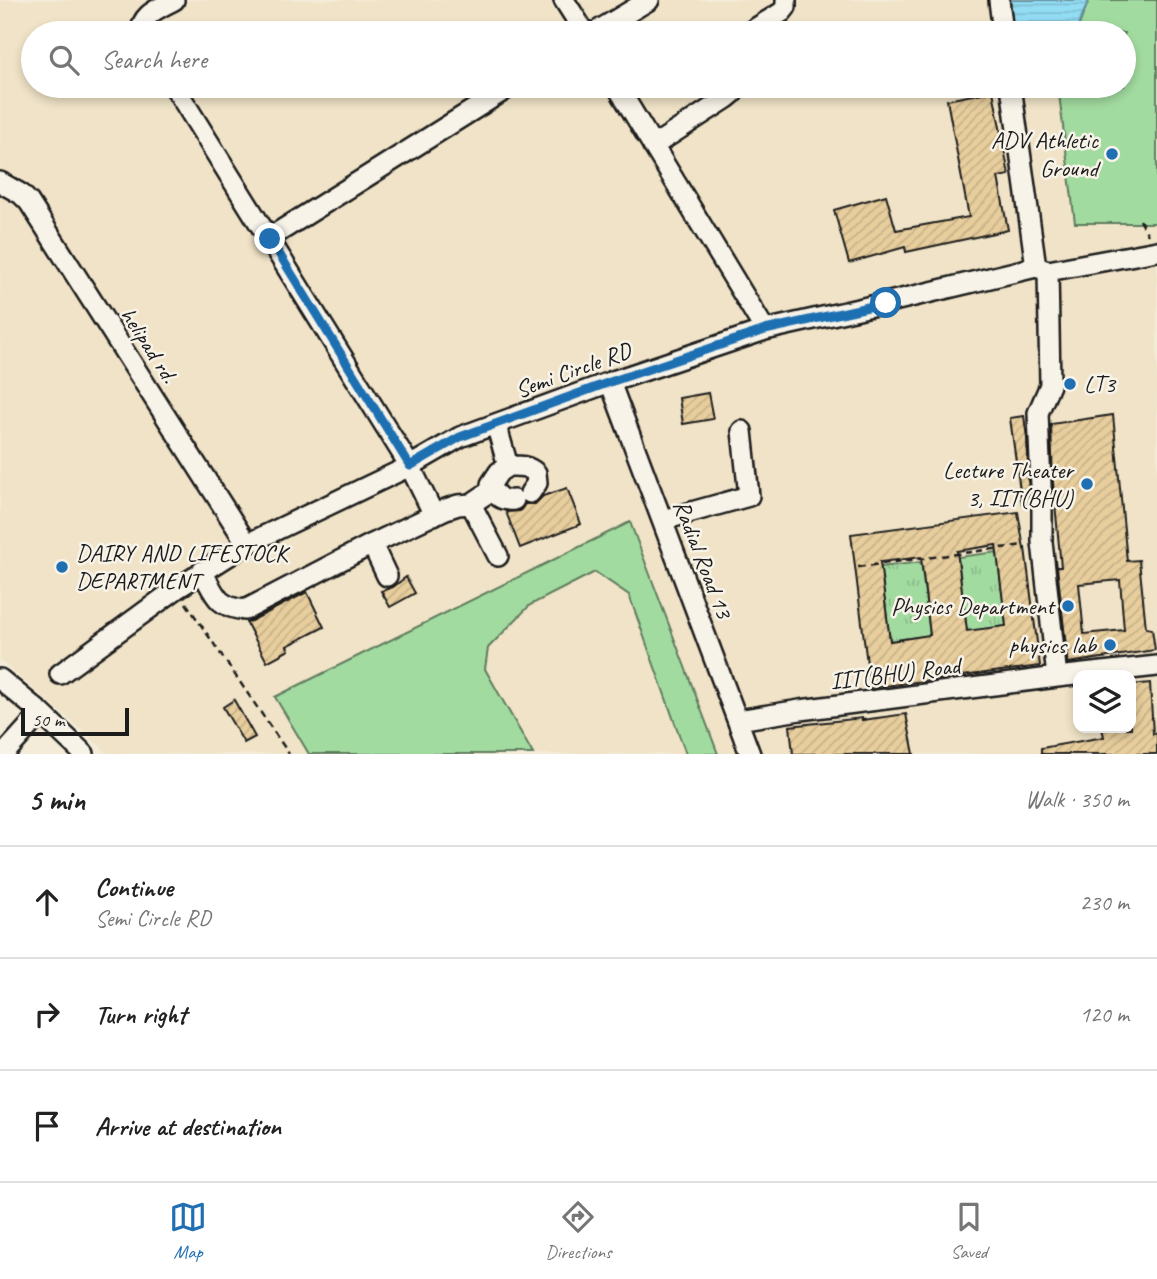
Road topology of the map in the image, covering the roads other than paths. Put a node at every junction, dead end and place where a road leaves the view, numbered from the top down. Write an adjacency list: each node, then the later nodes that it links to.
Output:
1 (174, 0): 6 (lane)
2 (564, 0): 7 (lane)
3 (649, 0): 8 (lane)
4 (786, 0): 9 (lane)
5 (999, 0): 10 (lane)
6 (142, 21)
7 (577, 21)
8 (614, 21)
9 (767, 21)
10 (1002, 21)
11 (182, 98): 18 (lane)
12 (492, 98): 18 (lane)
13 (624, 98): 16 (lane)
14 (727, 98): 16 (lane)
15 (1013, 98): 20 (lane)
16 (653, 146): 21 (lane)
17 (0, 182): 31 (lane, helipad rd.)
18 (270, 239): 25 (lane)
19 (1157, 251): 20 (lane, Semi Circle RD)
20 (1042, 269): 21 (lane, Semi Circle RD); 38 (lane)
21 (765, 330): 22 (lane, Semi Circle RD)
22 (610, 382): 23 (lane, Semi Circle RD); 30 (lane, Radial Road 13)
23 (496, 424): 25 (lane, Semi Circle RD); 26 (lane)
24 (742, 431): 30 (lane)
25 (410, 466): 29 (lane); 31 (lane, Semi Circle RD)
26 (508, 466): 27 (lane); 27 (lane)
27 (492, 490): 28 (lane)
28 (471, 504): 29 (lane); 33 (lane)
29 (434, 515): 32 (lane)
30 (663, 520): 41 (lane, Radial Road 13)
31 (247, 544): 34 (lane, Semi Circle RD)
32 (372, 544): 34 (lane); 35 (lane)
33 (498, 556)
34 (202, 571): 37 (lane, Semi Circle RD)
35 (387, 576)
36 (1157, 666): 38 (lane, IIT(BHU) Road)
37 (60, 674)
38 (1057, 677): 41 (lane, IIT(BHU) Road)
39 (0, 679): 40 (lane)
40 (41, 713): 42 (lane); 43 (lane)
41 (738, 720): 44 (lane, Radial Road 13)
42 (4, 754)
43 (84, 754)
44 (750, 754)

